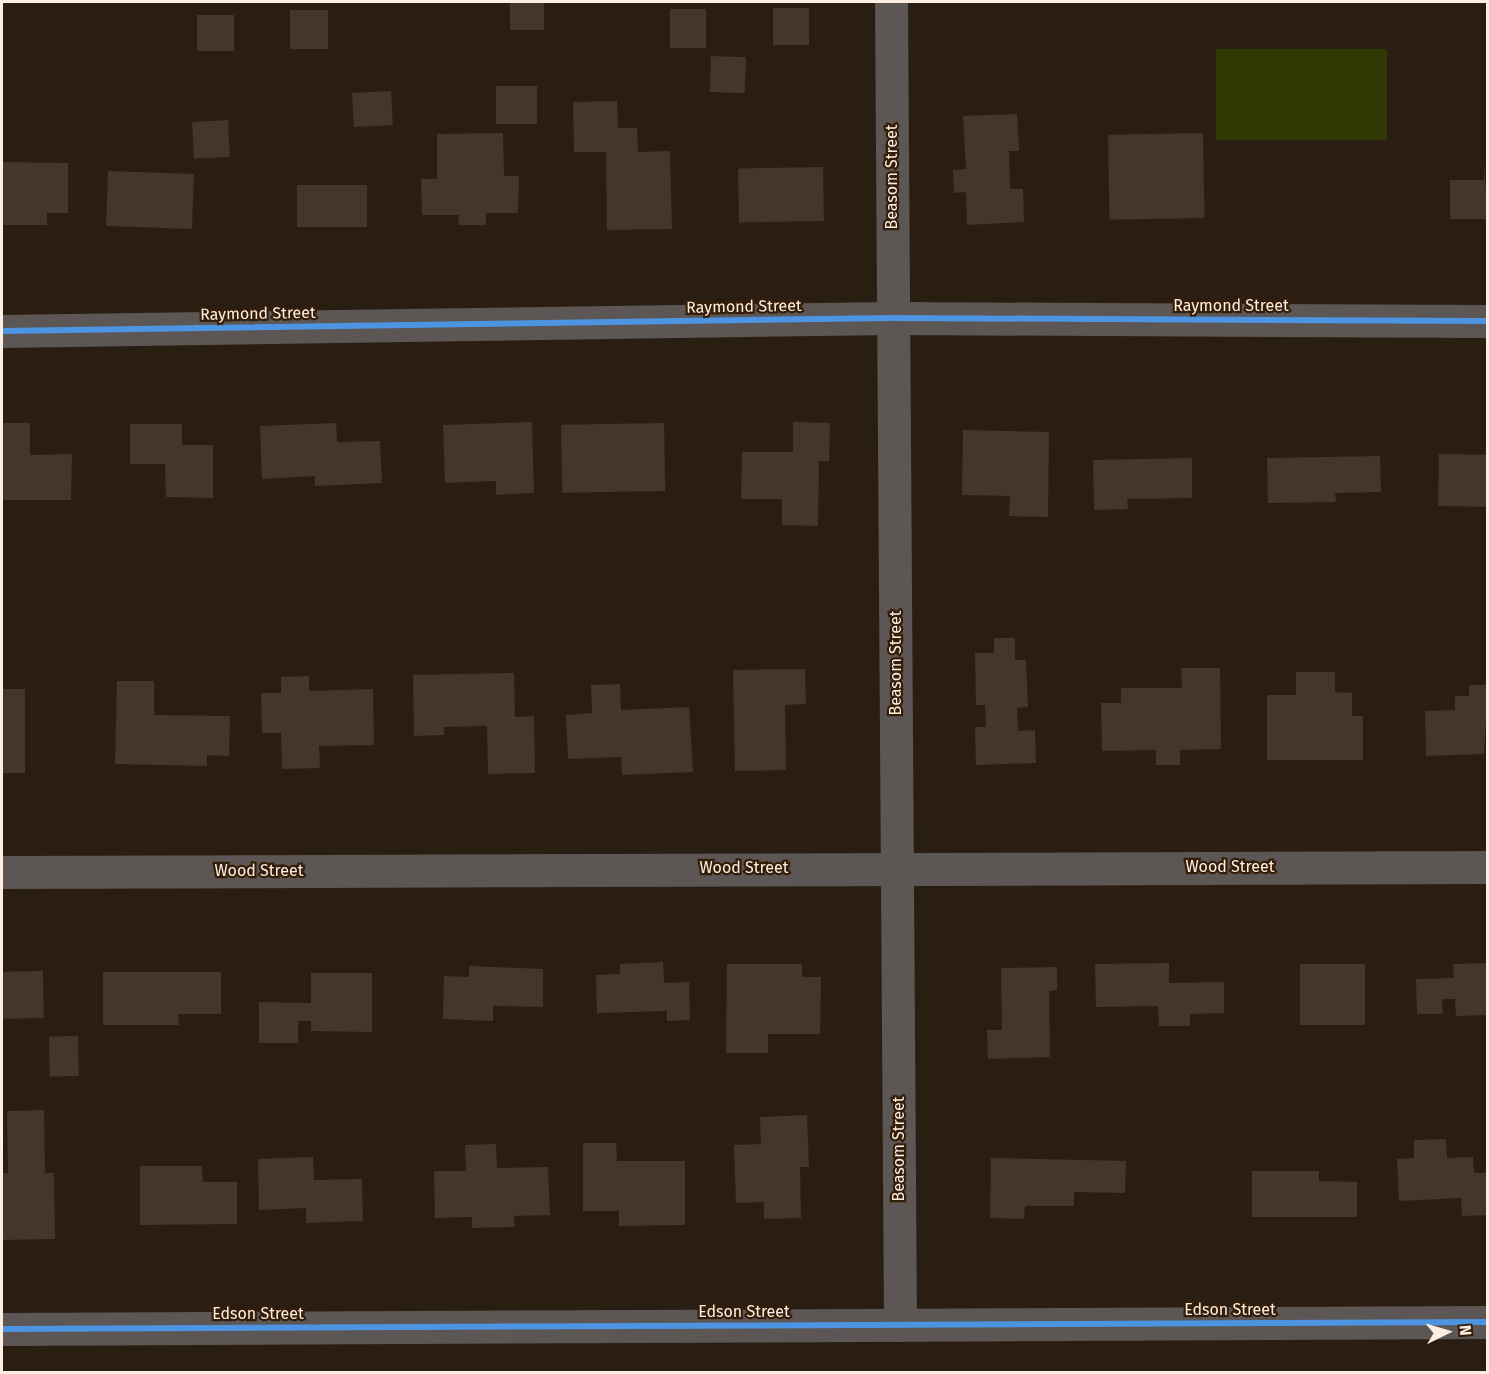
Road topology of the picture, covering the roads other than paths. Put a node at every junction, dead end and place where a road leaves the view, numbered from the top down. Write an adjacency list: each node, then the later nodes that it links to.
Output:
1 (891, 2): 2 (street, Beasom Street)
2 (893, 318): 3 (street, Raymond Street); 4 (street, Raymond Street); 5 (street, Beasom Street)
3 (1488, 321)
4 (2, 331)
5 (898, 867): 6 (street, Wood Street); 7 (street, Wood Street); 9 (street, Beasom Street)
6 (1488, 867)
7 (2, 872)
8 (1488, 1322): 9 (street, Edson Street)
9 (900, 1325): 10 (street, Edson Street)
10 (2, 1329)

